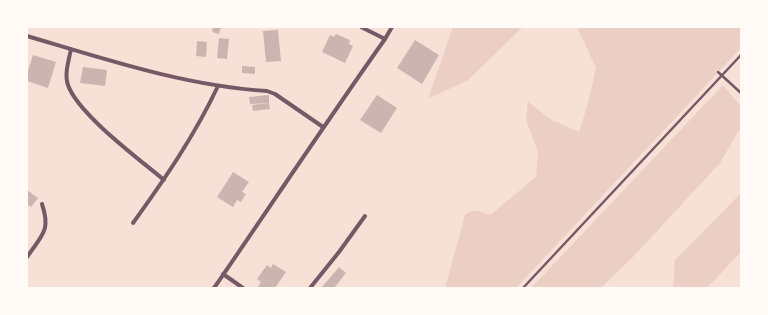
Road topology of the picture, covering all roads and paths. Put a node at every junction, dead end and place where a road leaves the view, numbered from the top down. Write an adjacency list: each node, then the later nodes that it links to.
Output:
1 (361, 27): 4 (street)
2 (392, 27): 4 (street)
3 (27, 36): 5 (street)
4 (385, 39): 11 (street)
5 (71, 49): 9 (street); 12 (street)
6 (741, 56): 8 (lane)
7 (718, 72): 8 (lane)
8 (722, 76): 10 (lane); 21 (lane)
9 (218, 86): 11 (street); 12 (street)
10 (741, 93)
11 (323, 127): 17 (street)
12 (164, 180): 15 (street)
13 (42, 204): 16 (street)
14 (365, 216): 20 (street)
15 (133, 223)
16 (27, 257)
17 (223, 274): 18 (street); 19 (street)
18 (214, 288)
19 (243, 288)
20 (310, 288)
21 (523, 288)

